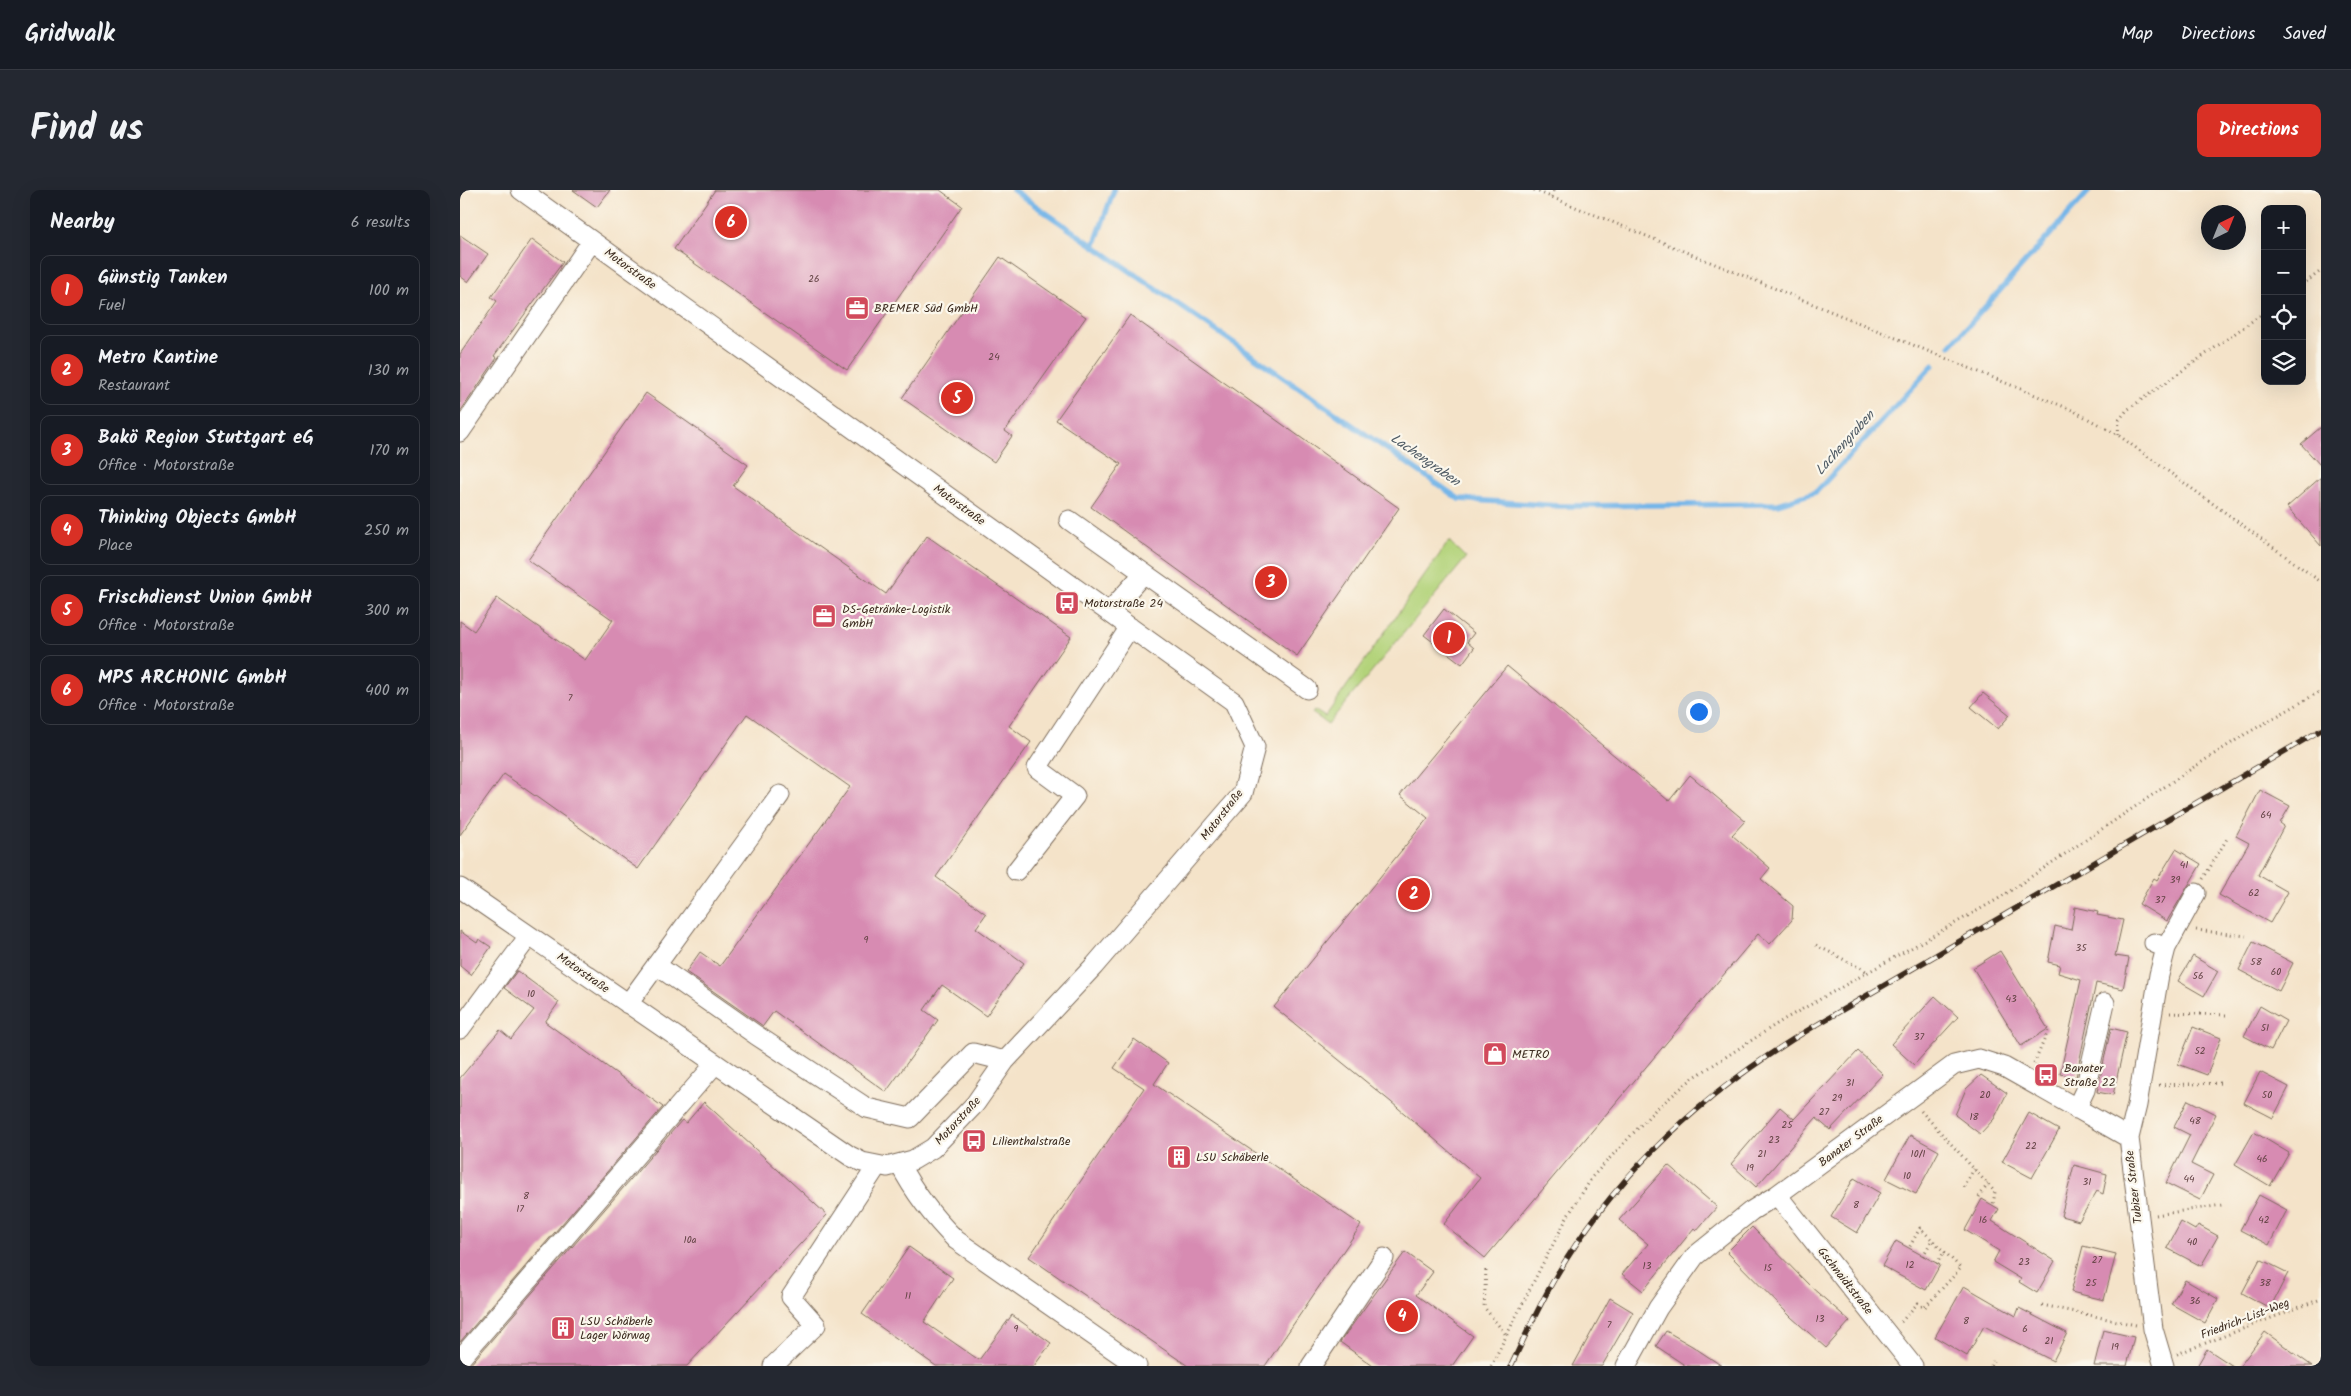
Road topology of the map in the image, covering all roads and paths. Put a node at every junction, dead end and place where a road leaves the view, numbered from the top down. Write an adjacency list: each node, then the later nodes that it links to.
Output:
1 (521, 190): 5 (street, Motorstraße)
2 (1534, 190): 4 (path)
3 (1554, 190): 4 (path)
4 (1552, 197): 10 (path)
5 (592, 241): 9 (street); 14 (street, Motorstraße)
6 (2321, 271): 7 (path)
7 (2306, 282)
8 (2261, 315): 10 (path)
9 (460, 432)
10 (2118, 435): 13 (path)
11 (1069, 520): 12 (street)
12 (1144, 573): 14 (street); 16 (street)
13 (2321, 582)
14 (1109, 612): 15 (street, Motorstraße)
15 (1130, 627): 20 (street); 35 (street, Motorstraße)
16 (1307, 689)
17 (2321, 691): 28 (path)
18 (780, 794): 27 (street)
19 (2228, 837): 22 (path)
20 (1016, 871)
21 (460, 888): 24 (street, Motorstraße)
22 (2196, 893): 23 (street, Tubizer Straße)
23 (2176, 928): 25 (path); 31 (street, Tubizer Straße)
24 (529, 936): 30 (street, Motorstraße); 33 (street)
25 (2246, 936)
26 (1816, 945): 28 (path)
27 (656, 965): 30 (street); 35 (street)
28 (1866, 971): 63 (path)
29 (2105, 1003): 41 (street)
30 (628, 1004): 36 (street, Motorstraße)
31 (2153, 1011): 32 (path); 39 (street, Tubizer Straße)
32 (2227, 1015)
33 (460, 1029)
34 (2048, 1031): 37 (path)
35 (1005, 1061): 43 (street, Motorstraße)
36 (715, 1064): 44 (street, Motorstraße); 65 (street)
37 (2027, 1080): 40 (street, Banater Straße); 41 (street, Banater Straße)
38 (2223, 1083): 39 (path)
39 (2140, 1086): 42 (street, Tubizer Straße)
40 (1908, 1098): 45 (path); 48 (street, Banater Straße)
41 (2076, 1108): 42 (street, Banater Straße)
42 (2129, 1138): 52 (street, Tubizer Straße)
43 (900, 1165): 44 (street, Motorstraße); 70 (street)
44 (877, 1166): 69 (street)
45 (1974, 1169): 46 (path); 47 (path)
46 (1988, 1184): 49 (path); 50 (path)
47 (1964, 1188)
48 (1777, 1195): 64 (street, Gschnaidtstraße); 68 (street, Banater Straße)
49 (1979, 1196)
50 (1993, 1205)
51 (2222, 1205): 52 (path)
52 (2138, 1218): 62 (street, Tubizer Straße)
53 (1932, 1240): 54 (path); 55 (path); 56 (path)
54 (1909, 1248)
55 (1944, 1252): 58 (path); 64 (path)
56 (1923, 1256)
57 (1384, 1258): 71 (street)
58 (1937, 1264)
59 (1486, 1270): 63 (path)
60 (2321, 1299): 66 (path, Friedrich-List-Weg)
61 (2042, 1305): 62 (path)
62 (2153, 1329): 66 (street, Tubizer Straße)
63 (1506, 1335): 72 (path)
64 (1889, 1335): 73 (street, Gschnaidtstraße)
65 (460, 1359)
66 (2169, 1360)
67 (1993, 1361): 74 (path)
68 (1628, 1365)
69 (773, 1366)
70 (1137, 1366)
71 (1311, 1366)
72 (1491, 1366)
73 (1913, 1366)
74 (1991, 1366)

